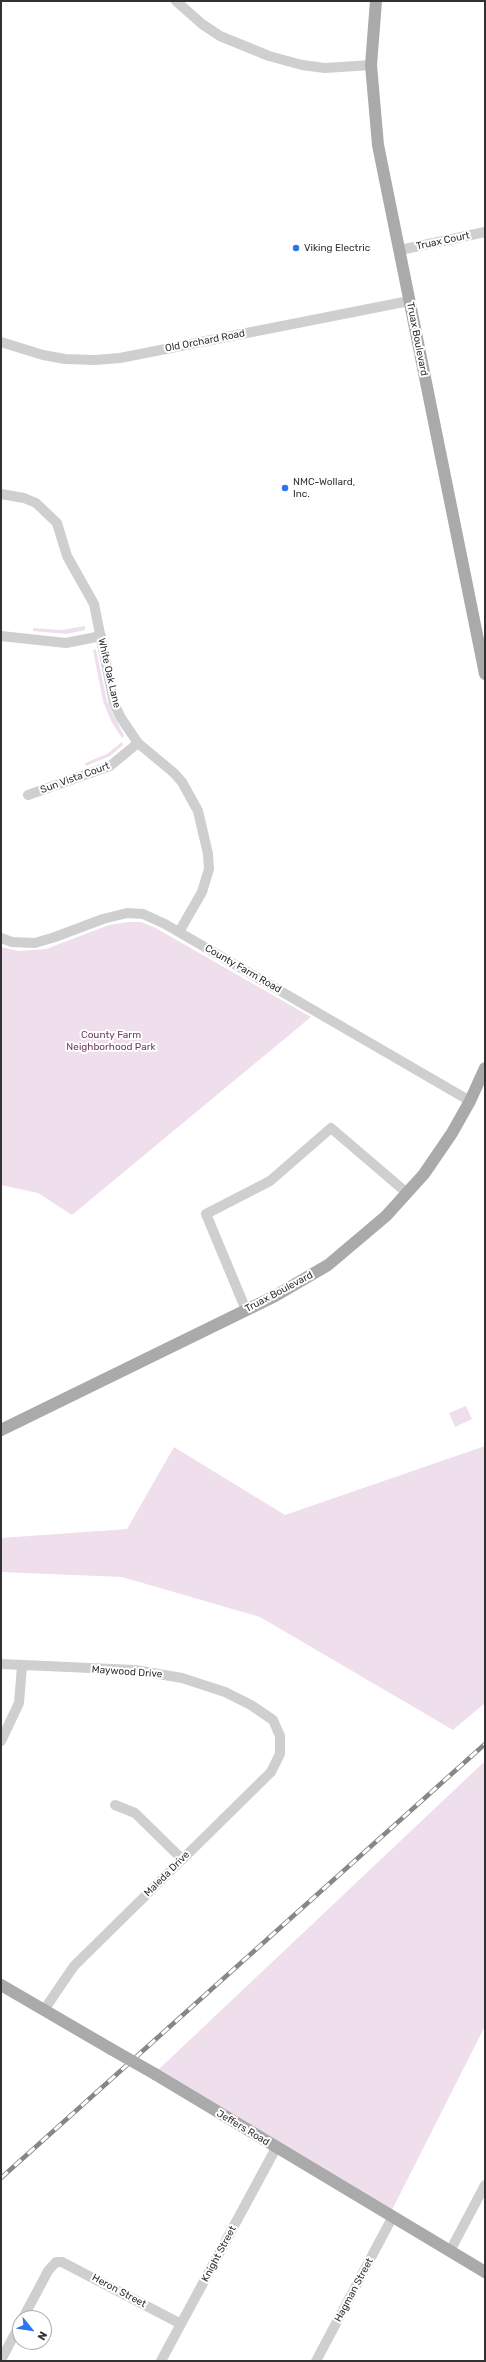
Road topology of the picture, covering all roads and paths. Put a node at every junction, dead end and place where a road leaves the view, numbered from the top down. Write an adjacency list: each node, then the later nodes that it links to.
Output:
1 (176, 1): 3 (street)
2 (376, 1): 3 (main road, Truax Boulevard)
3 (371, 65): 5 (main road, Truax Boulevard)
4 (485, 232): 5 (street, Truax Court)
5 (400, 250): 6 (main road, Truax Boulevard)
6 (409, 301): 7 (street, Old Orchard Road); 11 (main road, Truax Boulevard)
7 (1, 342)
8 (1, 494): 10 (street, White Oak Lane)
9 (1, 636): 10 (street)
10 (101, 636): 12 (street, White Oak Lane)
11 (485, 674)
12 (138, 743): 13 (street, Sun Vista Court); 14 (street, White Oak Lane)
13 (28, 795)
14 (179, 932): 15 (street, County Farm Road); 17 (street, County Farm Road)
15 (1, 938)
16 (485, 1068): 17 (main road, Truax Boulevard)
17 (470, 1101): 18 (main road, Truax Boulevard)
18 (407, 1194): 19 (main road, Truax Boulevard); 19 (street)
19 (246, 1310): 20 (main road, Truax Boulevard)
20 (1, 1430)
21 (1, 1664): 22 (street, Maywood Drive)
22 (22, 1666): 23 (street, Maywood Drive); 24 (street)
23 (280, 1736): 26 (street, Maleda Drive)
24 (1, 1741)
25 (115, 1805): 26 (street)
26 (182, 1859): 28 (street, Maleda Drive)
27 (1, 1985): 28 (main road, Jeffers Road)
28 (44, 2010): 29 (main road, Jeffers Road, bridge)
29 (276, 2148): 31 (main road, Jeffers Road); 35 (street, Knight Street)
30 (485, 2185): 32 (street)
31 (392, 2218): 32 (main road, Jeffers Road); 39 (street, Hagman Street)
32 (450, 2251): 33 (main road, Jeffers Road)
33 (485, 2272)
34 (27, 2310): 35 (street, Heron Street)
35 (181, 2324): 38 (street, Knight Street)
36 (12, 2339): 37 (street)
37 (1, 2360)
38 (162, 2361)
39 (316, 2361)

